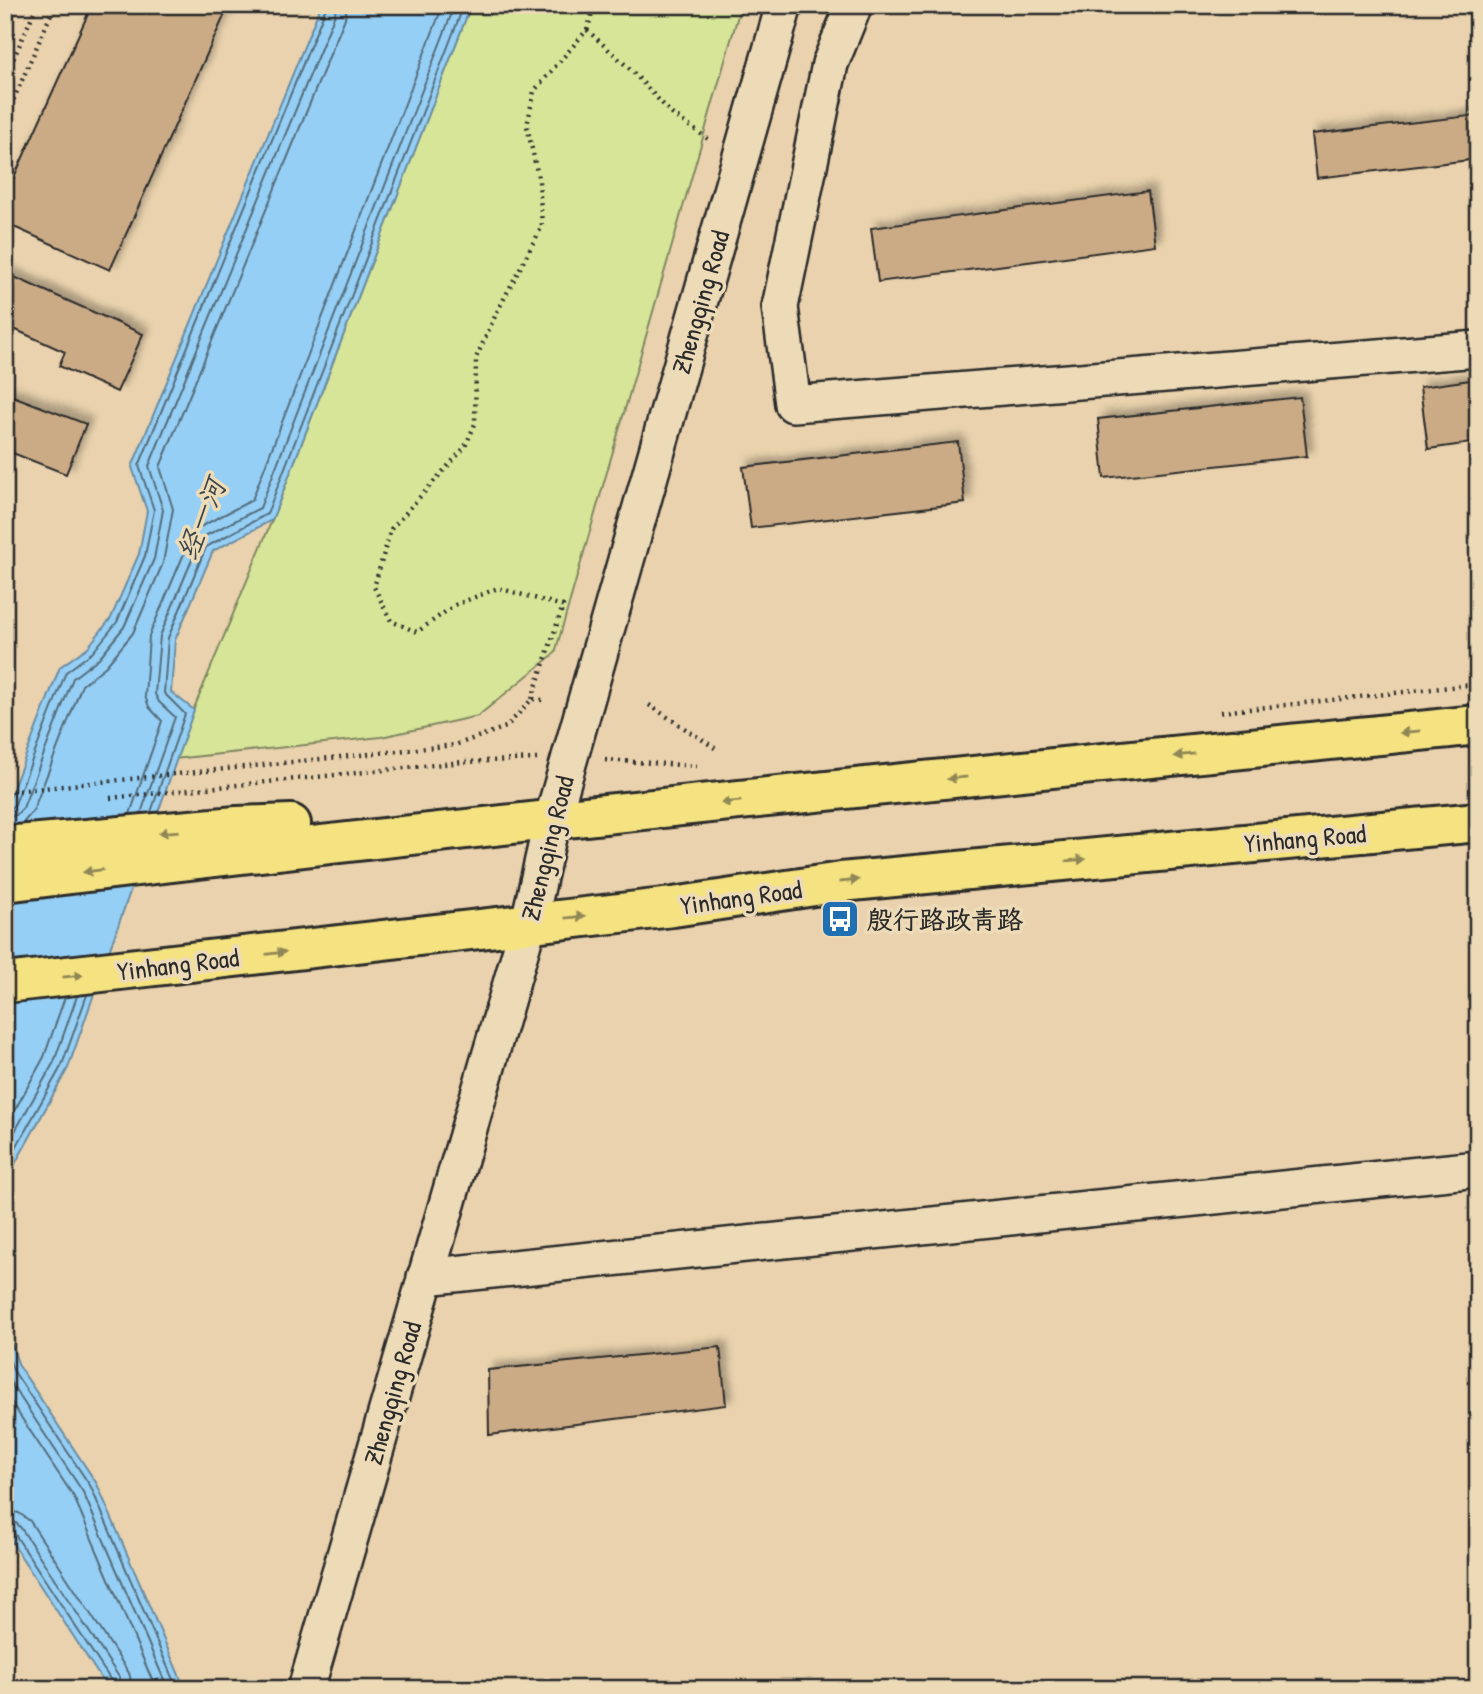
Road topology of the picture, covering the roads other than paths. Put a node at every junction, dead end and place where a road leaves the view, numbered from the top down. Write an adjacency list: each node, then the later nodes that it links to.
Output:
1 (784, 5): 5 (street, Zhengqing Road)
2 (854, 5): 3 (street)
3 (1478, 349)
4 (1478, 725): 5 (main road, one-way to 5)
5 (552, 820): 7 (main road); 10 (street, Zhengqing Road)
6 (1478, 822): 10 (main road, Yinhang Road, one-way to 6)
7 (235, 840): 8 (main road, one-way to 8); 9 (main road, one-way to 9)
8 (5, 846)
9 (5, 882)
10 (529, 922): 11 (main road, Yinhang Road, one-way to 10); 13 (street, Zhengqing Road)
11 (5, 983)
12 (1478, 1169): 13 (street)
13 (425, 1277): 14 (street, Zhengqing Road)
14 (306, 1689)

